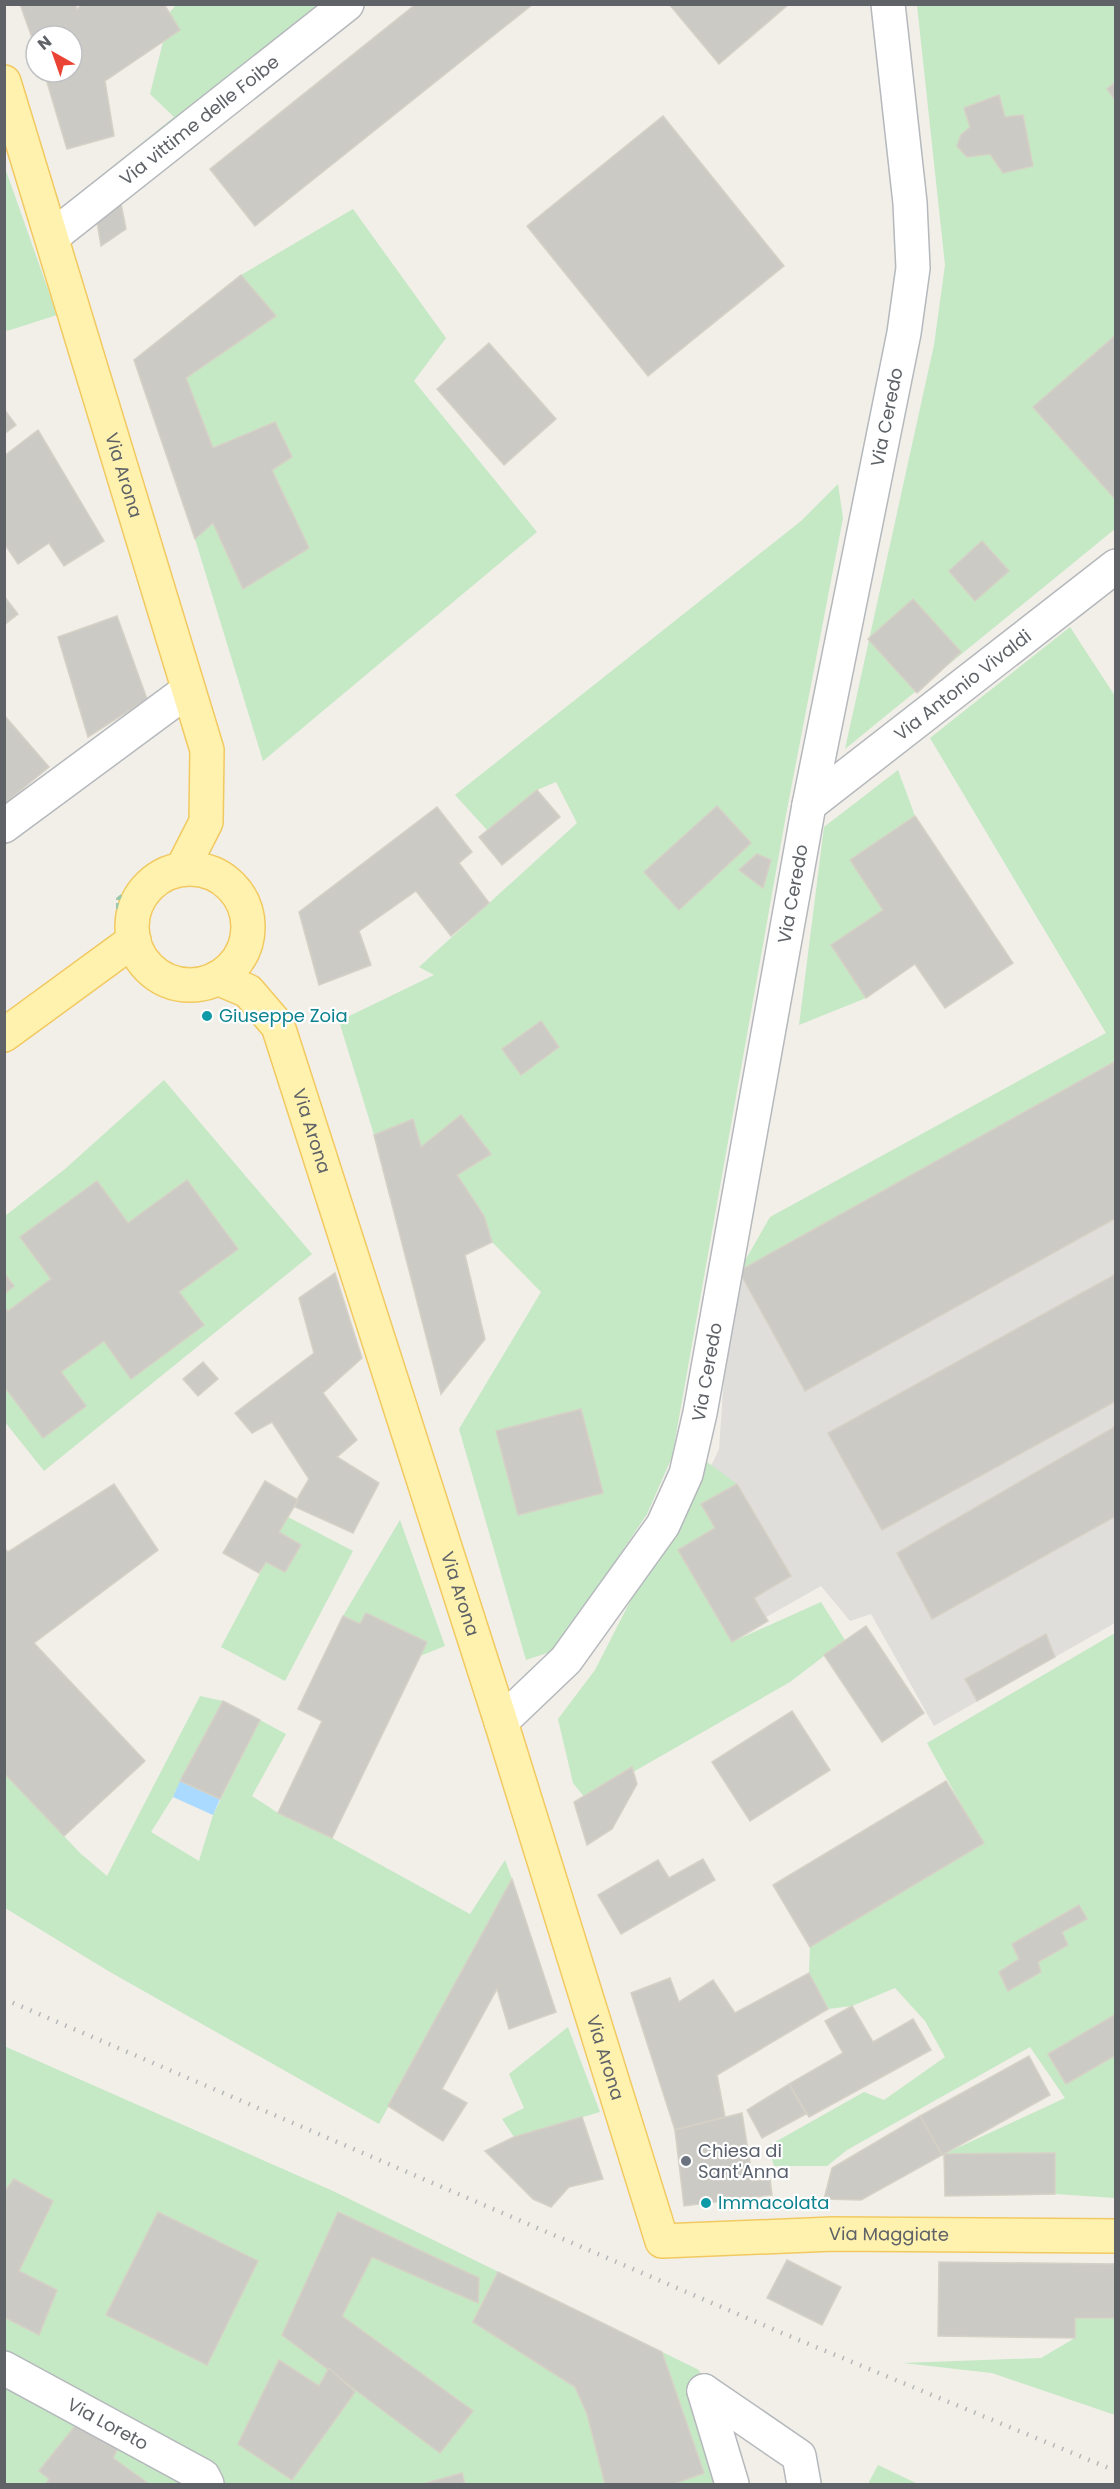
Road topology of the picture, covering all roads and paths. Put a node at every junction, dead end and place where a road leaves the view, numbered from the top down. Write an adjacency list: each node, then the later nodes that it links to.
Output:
1 (347, 4): 4 (street, Via vittime delle Foibe)
2 (888, 4): 7 (street, Via Ceredo)
3 (4, 82): 4 (main road, Via Arona)
4 (52, 237): 6 (main road, Via Arona)
5 (1116, 566): 7 (street, Via Antonio Vivaldi)
6 (188, 690): 8 (street); 9 (main road, Via Arona)
7 (809, 805): 13 (street, Via Ceredo)
8 (4, 826)
9 (168, 870): 10 (main road); 10 (path); 11 (main road)
10 (126, 929): 11 (main road); 12 (main road)
11 (217, 978): 13 (main road, Via Arona)
12 (4, 1035)
13 (501, 1722): 15 (main road, Via Arona)
14 (1116, 2236): 15 (main road, Via Maggiate)
15 (662, 2241)
16 (4, 2368): 17 (street, Via Loreto)
17 (207, 2484)
18 (732, 2484): 19 (street)
19 (804, 2484)

